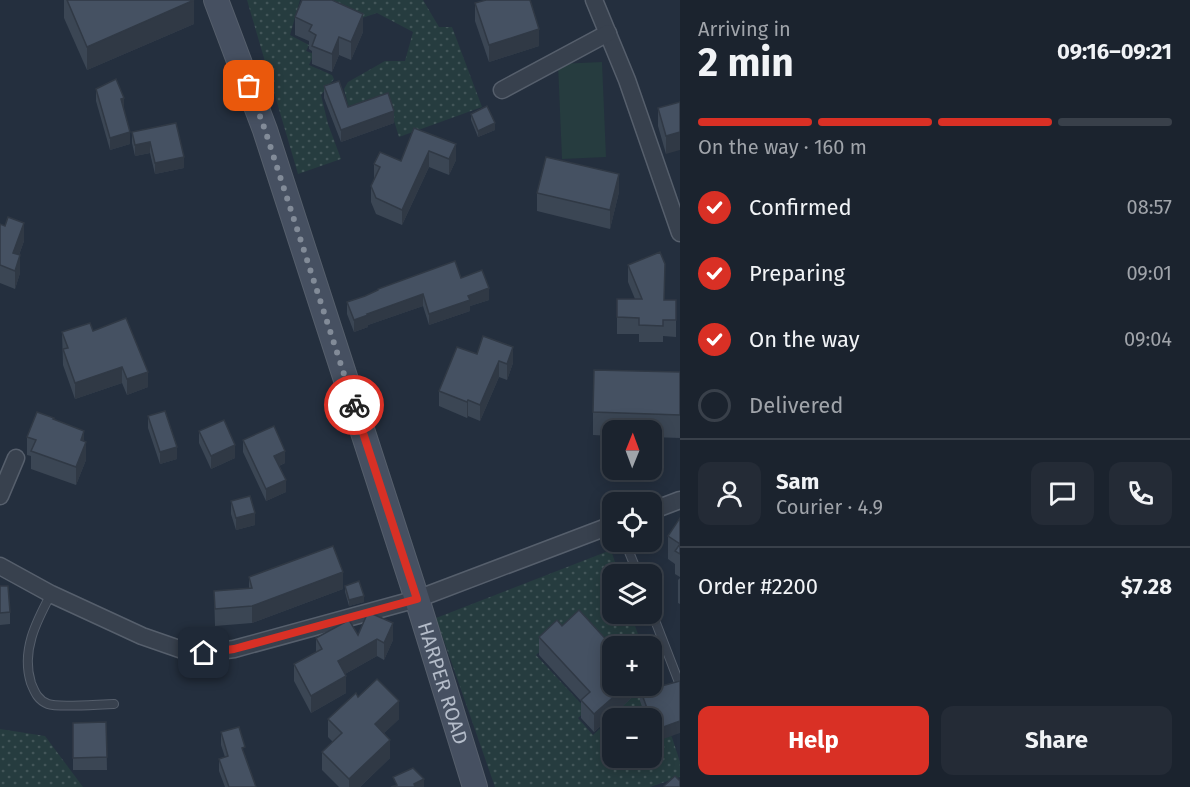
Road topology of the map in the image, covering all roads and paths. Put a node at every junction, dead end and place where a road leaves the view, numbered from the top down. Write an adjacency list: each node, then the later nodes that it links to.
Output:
1 (216, 0): 13 (main road, HARPER ROAD)
2 (594, 0): 3 (street)
3 (608, 33): 4 (street); 5 (street)
4 (502, 90)
5 (680, 233)
6 (16, 458): 7 (street)
7 (0, 496)
8 (680, 500): 9 (street)
9 (662, 507)
10 (602, 529): 13 (street)
11 (0, 566): 12 (street)
12 (51, 594): 13 (street); 16 (lane)
13 (417, 599): 17 (main road, HARPER ROAD)
14 (656, 624): 15 (lane)
15 (680, 685)
16 (114, 704)
17 (475, 787)

